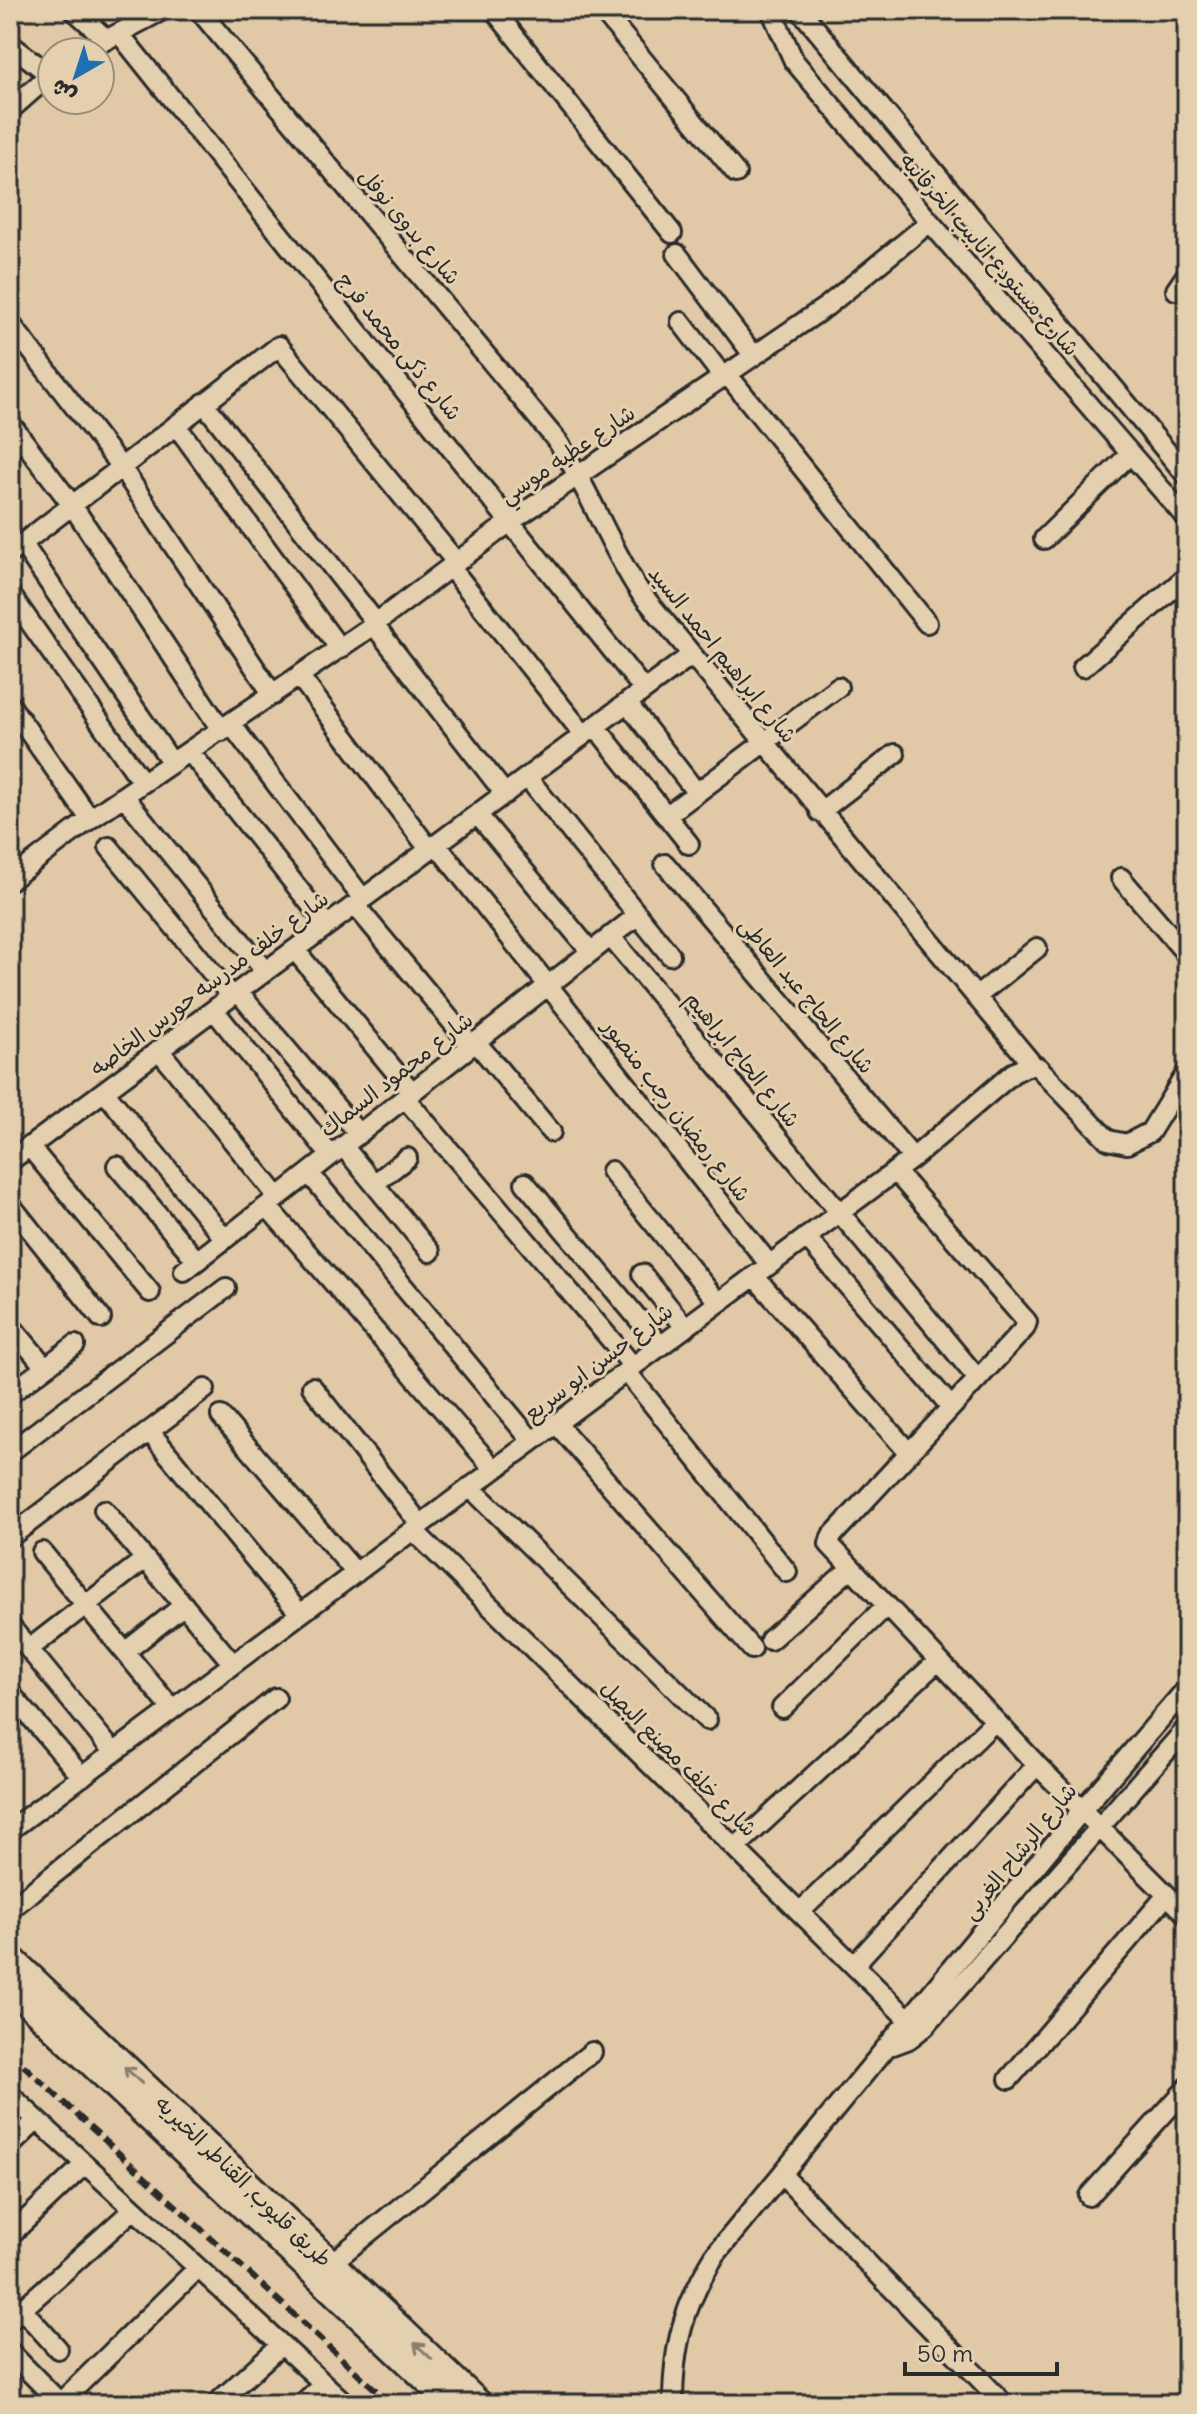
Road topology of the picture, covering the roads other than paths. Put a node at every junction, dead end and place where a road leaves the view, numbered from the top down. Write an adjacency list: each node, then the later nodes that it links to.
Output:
1 (74, 10): 8 (street, شارع ذكى محمد فرج)
2 (163, 10): 8 (street)
3 (199, 10): 29 (street, شارع بدوى نوفل)
4 (494, 10): 16 (street)
5 (602, 10): 14 (street)
6 (771, 10): 15 (street, شارع مستودع انابيب الخرقانيه)
7 (800, 10): 30 (street, شارع مستودع انابيب الخرقانيه)
8 (112, 36)
9 (116, 41): 33 (street, شارع ذكى محمد فرج)
10 (10, 44): 11 (street)
11 (36, 63)
12 (36, 87): 13 (street)
13 (10, 110)
14 (736, 173)
15 (930, 222): 22 (street, شارع عطيه موسي); 27 (street, شارع مستودع انابيب الخرقانيه)
16 (672, 233)
17 (677, 254): 22 (street)
18 (1187, 274): 19 (street)
19 (1176, 290)
20 (681, 322): 23 (street)
21 (10, 323): 28 (street)
22 (754, 356): 23 (street, شارع عطيه موسي)
23 (725, 376): 29 (street, شارع عطيه موسي); 39 (street)
24 (204, 403): 26 (street); 36 (street); 40 (street)
25 (10, 423): 31 (street)
26 (176, 425): 28 (street); 41 (street)
27 (1130, 454): 32 (street, شارع مستودع انابيب الخرقانيه); 34 (street)
28 (121, 467): 31 (street); 47 (street)
29 (579, 475): 33 (street, شارع عطيه موسي); 42 (street, شارع ابراهيم احمد السيد)
30 (1187, 476)
31 (72, 505): 35 (street); 50 (street)
32 (1187, 519)
33 (510, 522): 36 (street, شارع عطيه موسي); 46 (street, شارع ذكى محمد فرج)
34 (1044, 539)
35 (16, 548): 55 (street)
36 (454, 565): 40 (street, شارع عطيه موسي); 51 (street)
37 (1187, 576): 43 (street)
38 (10, 594): 57 (street)
39 (927, 623)
40 (375, 624): 41 (street, شارع عطيه موسي); 59 (street)
41 (340, 649): 44 (street, شارع عطيه موسي)
42 (690, 656): 46 (street, شارع خلف مدرسه حورس الخاصه); 52 (street, شارع ابراهيم احمد السيد)
43 (1083, 667)
44 (300, 677): 47 (street, شارع عطيه موسي); 67 (street, شارع رمضان رجب منصور)
45 (838, 687): 52 (street)
46 (644, 690): 48 (street, شارع خلف مدرسه حورس الخاصه)
47 (273, 695): 50 (street, شارع عطيه موسي)
48 (627, 703): 51 (street, شارع خلف مدرسه حورس الخاصه); 58 (street)
49 (10, 705): 64 (street)
50 (227, 728): 53 (street, شارع عطيه موسي); 71 (street)
51 (590, 731): 56 (street, شارع خلف مدرسه حورس الخاصه); 63 (street)
52 (764, 745): 58 (street); 61 (street, شارع ابراهيم احمد السيد)
53 (190, 752): 55 (street, شارع عطيه موسي); 73 (street)
54 (895, 754): 61 (street)
55 (172, 763): 57 (street, شارع عطيه موسي)
56 (527, 777): 59 (street, شارع خلف مدرسه حورس الخاصه); 72 (street)
57 (143, 783): 60 (street, شارع عطيه موسي)
58 (697, 793): 63 (street)
59 (505, 794): 62 (street, شارع خلف مدرسه حورس الخاصه)
60 (124, 796): 64 (street, شارع عطيه موسي); 80 (street)
61 (820, 812): 83 (street, شارع ابراهيم احمد السيد)
62 (477, 814): 67 (street, شارع خلف مدرسه حورس الخاصه); 77 (street)
63 (666, 816): 65 (street)
64 (90, 819): 70 (street, شارع عطيه موسي)
65 (689, 844)
66 (109, 847): 82 (street)
67 (433, 847): 71 (street, شارع خلف مدرسه حورس الخاصه); 81 (street, شارع رمضان رجب منصور)
68 (665, 864): 96 (street, شارع الحاج عبد العاطى)
69 (1121, 878): 79 (street)
70 (10, 880)
71 (359, 902): 73 (street, شارع خلف مدرسه حورس الخاصه); 85 (street)
72 (638, 915): 74 (street, شارع محمود السماك); 78 (street)
73 (327, 925): 76 (street, شارع خلف مدرسه حورس الخاصه)
74 (610, 936): 77 (street, شارع محمود السماك); 106 (street, شارع الحاج ابراهيم)
75 (1037, 948): 83 (street)
76 (295, 950): 80 (street, شارع خلف مدرسه حورس الخاصه); 90 (street)
77 (591, 952): 81 (street, شارع محمود السماك)
78 (670, 955)
79 (1187, 955)
80 (265, 971): 82 (street, شارع خلف مدرسه حورس الخاصه)
81 (548, 985): 85 (street, شارع محمود السماك); 110 (street, شارع رمضان رجب منصور)
82 (235, 994): 84 (street, شارع خلف مدرسه حورس الخاصه); 92 (street)
83 (976, 997): 87 (street, شارع ابراهيم احمد السيد)
84 (214, 1010): 86 (street, شارع خلف مدرسه حورس الخاصه); 94 (street)
85 (474, 1044): 90 (street, شارع محمود السماك); 91 (street)
86 (159, 1050): 89 (street, شارع خلف مدرسه حورس الخاصه); 104 (street)
87 (1033, 1065): 88 (street); 96 (street, شارع حسن ابو سريع)
88 (1187, 1072)
89 (104, 1091): 93 (street, شارع خلف مدرسه حورس الخاصه); 108 (street)
90 (408, 1095): 92 (street, شارع محمود السماك); 122 (street)
91 (551, 1132)
92 (359, 1134): 94 (street, شارع محمود السماك)
93 (29, 1146): 97 (street, شارع خلف مدرسه حورس الخاصه); 114 (street)
94 (337, 1151): 101 (street, شارع محمود السماك); 103 (street)
95 (407, 1158): 103 (street)
96 (913, 1158): 100 (street, شارع حسن ابو سريع)
97 (10, 1161)
98 (117, 1166): 108 (street, شارع محمود السماك)
99 (611, 1171): 115 (street)
100 (895, 1171): 106 (street, شارع حسن ابو سريع); 123 (street)
101 (309, 1173): 104 (street, شارع محمود السماك); 131 (street)
102 (525, 1183): 120 (street)
103 (374, 1184): 109 (street)
104 (273, 1202): 108 (street, شارع محمود السماك); 134 (street)
105 (10, 1204): 116 (street)
106 (838, 1212): 107 (street, شارع حسن ابو سريع); 123 (street, شارع الحاج ابراهيم)
107 (806, 1237): 110 (street, شارع حسن ابو سريع); 127 (street)
108 (225, 1239)
109 (430, 1252)
110 (769, 1264): 112 (street, شارع حسن ابو سريع)
111 (642, 1274): 118 (street)
112 (754, 1276): 115 (street, شارع حسن ابو سريع); 133 (street)
113 (226, 1288): 132 (street)
114 (150, 1292)
115 (718, 1302): 118 (street, شارع حسن ابو سريع)
116 (101, 1318)
117 (10, 1325): 121 (street)
118 (685, 1327): 120 (street, شارع حسن ابو سريع)
119 (75, 1345): 121 (street)
120 (660, 1345): 122 (street, شارع حسن ابو سريع)
121 (45, 1367): 125 (street)
122 (629, 1368): 129 (street, شارع حسن ابو سريع); 142 (street)
123 (978, 1379): 127 (street)
124 (312, 1387): 137 (street, شارع خلف مصنع البصل)
125 (12, 1389)
126 (205, 1389): 130 (street)
127 (951, 1407): 133 (street)
128 (221, 1416): 143 (street)
129 (556, 1423): 131 (street, شارع حسن ابو سريع); 151 (street)
130 (149, 1431): 138 (street); 147 (street)
131 (532, 1441): 134 (street, شارع حسن ابو سريع)
132 (10, 1452)
133 (909, 1453): 141 (street)
134 (494, 1469): 135 (street, شارع حسن ابو سريع)
135 (470, 1487): 137 (street, شارع حسن ابو سريع); 160 (street)
136 (104, 1510): 140 (street)
137 (417, 1527): 143 (street, شارع حسن ابو سريع); 171 (street, شارع خلف مصنع البصل)
138 (10, 1537)
139 (42, 1552): 144 (street)
140 (145, 1559): 144 (street); 145 (street)
141 (851, 1568): 146 (street); 149 (street)
142 (787, 1572)
143 (356, 1573): 147 (street, شارع حسن ابو سريع)
144 (86, 1605): 150 (street); 152 (street)
145 (184, 1605): 152 (street); 154 (street)
146 (886, 1606): 153 (street); 158 (street)
147 (300, 1614): 154 (street, شارع حسن ابو سريع)
148 (10, 1626): 150 (street)
149 (770, 1640)
150 (29, 1649): 163 (street)
151 (752, 1649)
152 (125, 1652): 159 (street)
153 (938, 1661): 161 (street); 171 (street)
154 (233, 1664): 159 (street, شارع حسن ابو سريع)
155 (1187, 1688): 164 (street, شارع الرشاح الغربى)
156 (10, 1693): 167 (street)
157 (276, 1698): 173 (street)
158 (782, 1708)
159 (172, 1709): 163 (street, شارع حسن ابو سريع)
160 (707, 1720)
161 (995, 1721): 165 (street); 174 (street)
162 (1187, 1728): 166 (street, شارع الرشاح الغربى)
163 (114, 1753): 167 (street, شارع حسن ابو سريع)
164 (1127, 1758): 166 (street); 168 (street, شارع الرشاح الغربى)
165 (1037, 1765): 168 (street); 177 (street)
166 (1146, 1775): 170 (street, شارع الرشاح الغربى)
167 (82, 1777): 169 (street, شارع حسن ابو سريع)
168 (1082, 1810): 170 (street); 179 (street, شارع الرشاح الغربى)
169 (11, 1827)
170 (1100, 1827): 172 (street); 180 (street, شارع الرشاح الغربى)
171 (735, 1848): 174 (street, شارع خلف مصنع البصل)
172 (1167, 1895): 175 (street); 182 (street)
173 (10, 1909)
174 (800, 1912): 177 (street, شارع خلف مصنع البصل)
175 (1187, 1915)
176 (10, 1957): 192 (main road, طريق قليوب, القناطر الخيريه, one-way to 176)
177 (854, 1965): 179 (street, شارع خلف مصنع البصل)
178 (10, 1987): 203 (main road, طريق قليوب, القناطر الخيريه)
179 (910, 2021): 180 (street, شارع الرشاح الغربى)
180 (890, 2046): 188 (street, شارع الرشاح الغربى)
181 (592, 2052): 192 (street)
182 (1009, 2079)
183 (1187, 2088): 189 (street)
184 (10, 2095): 185 (street)
185 (37, 2120): 186 (street); 187 (street)
186 (10, 2146)
187 (85, 2164): 190 (street); 191 (street)
188 (782, 2175): 205 (street, شارع الرشاح الغربى); 206 (street)
189 (1089, 2196)
190 (134, 2209): 193 (street); 194 (street)
191 (10, 2235)
192 (330, 2264): 204 (main road, طريق قليوب, القناطر الخيريه, one-way to 192)
193 (198, 2268): 195 (street); 199 (street)
194 (16, 2315): 196 (street)
195 (281, 2345): 198 (street); 200 (street)
196 (58, 2349)
197 (10, 2352): 199 (street)
198 (324, 2384): 201 (street); 202 (street)
199 (61, 2403)
200 (216, 2404)
201 (302, 2404)
202 (346, 2404)
203 (452, 2404)
204 (480, 2404)
205 (673, 2404)
206 (1004, 2404)

